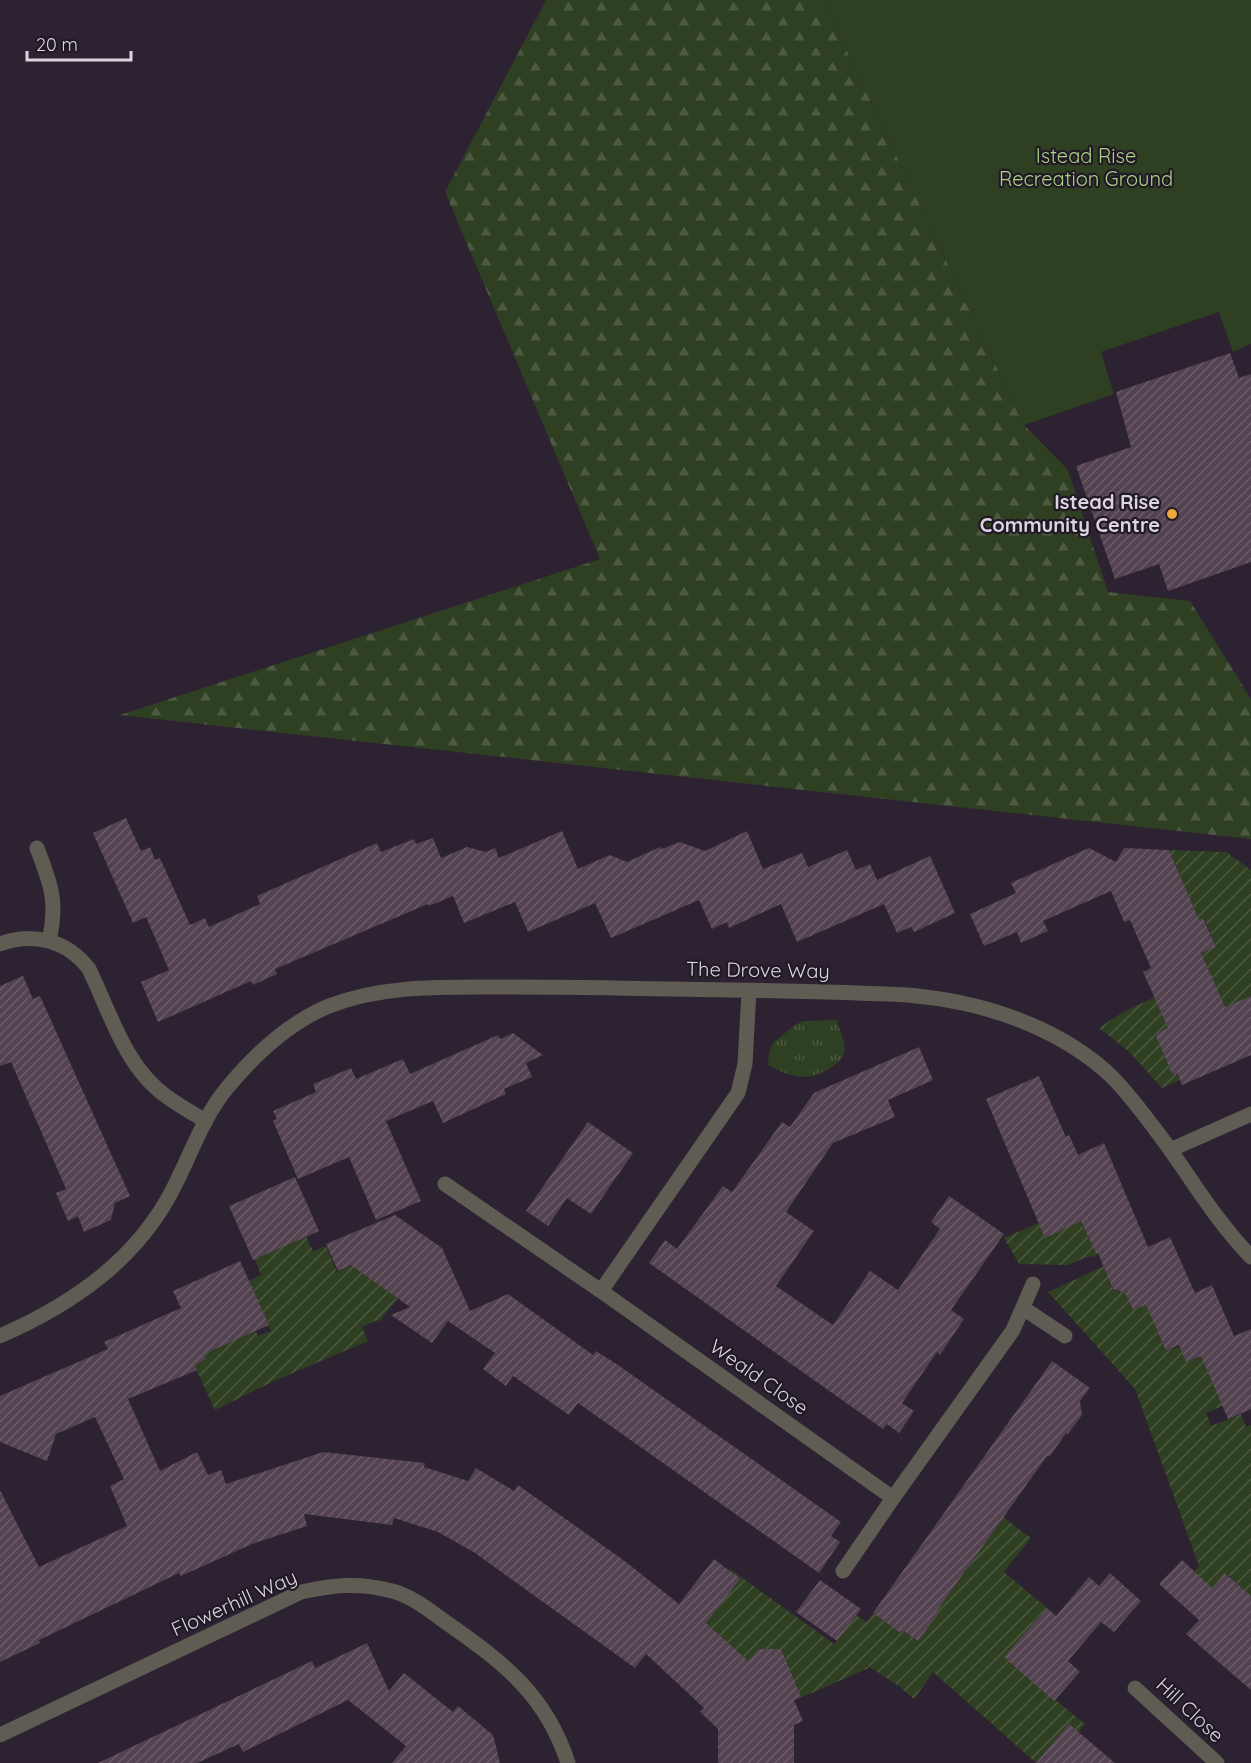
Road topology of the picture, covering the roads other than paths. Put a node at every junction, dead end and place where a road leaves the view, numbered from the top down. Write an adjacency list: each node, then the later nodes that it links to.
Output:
1 (37, 848): 2 (street)
2 (49, 941): 3 (street); 6 (street)
3 (0, 944)
4 (750, 991): 6 (street, The Drove Way); 7 (street, The Drove Way); 11 (street)
5 (1251, 1114): 7 (street)
6 (206, 1121): 13 (street, The Drove Way)
7 (1170, 1150): 9 (street, The Drove Way)
8 (445, 1184): 11 (street, Weald Close)
9 (1251, 1257)
10 (1033, 1284): 12 (street)
11 (601, 1291): 15 (street, Weald Close)
12 (1023, 1308): 14 (street); 15 (street)
13 (0, 1336)
14 (1065, 1336)
15 (893, 1498): 16 (street)
16 (843, 1571)
17 (1135, 1688): 20 (street, Hill Close)
18 (0, 1735): 19 (street, Flowerhill Way)
19 (568, 1763)
20 (1217, 1763)

